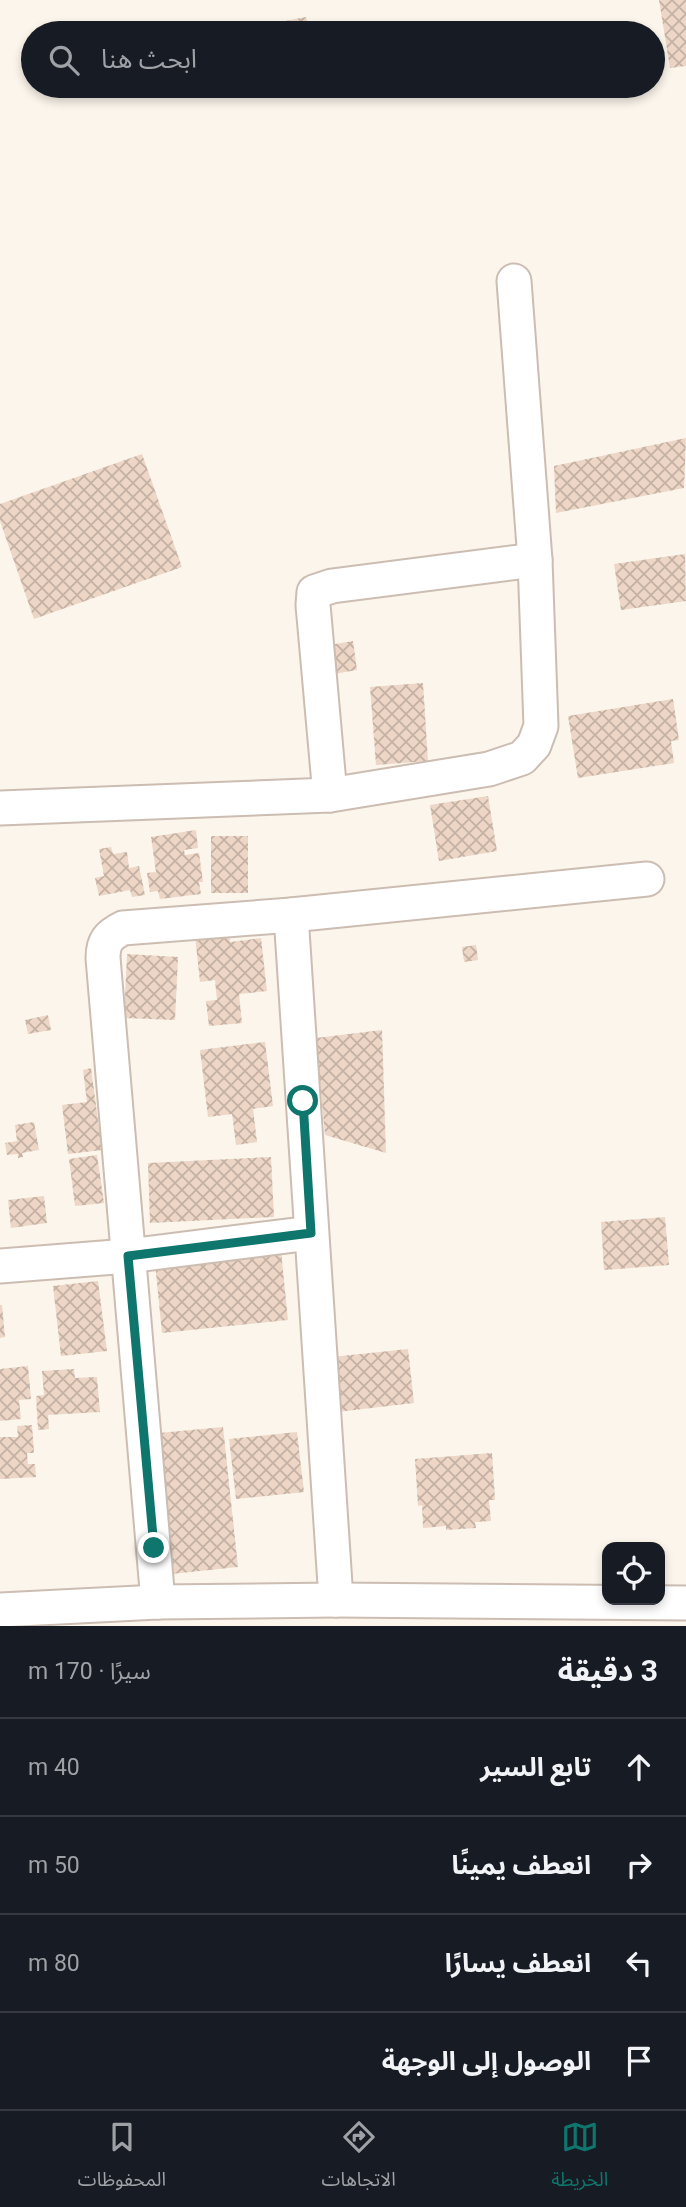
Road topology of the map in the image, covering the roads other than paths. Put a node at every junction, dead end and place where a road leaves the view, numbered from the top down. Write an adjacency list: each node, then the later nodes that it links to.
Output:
1 (514, 281): 2 (street)
2 (535, 560): 3 (street); 3 (street)
3 (330, 794): 4 (street)
4 (0, 808)
5 (647, 879): 6 (street)
6 (291, 915): 7 (street); 8 (street)
7 (311, 1233): 8 (street); 10 (street)
8 (128, 1256): 9 (street); 11 (street)
9 (0, 1266)
10 (336, 1600): 11 (street); 12 (street)
11 (158, 1602): 13 (street)
12 (686, 1603)
13 (0, 1610)

